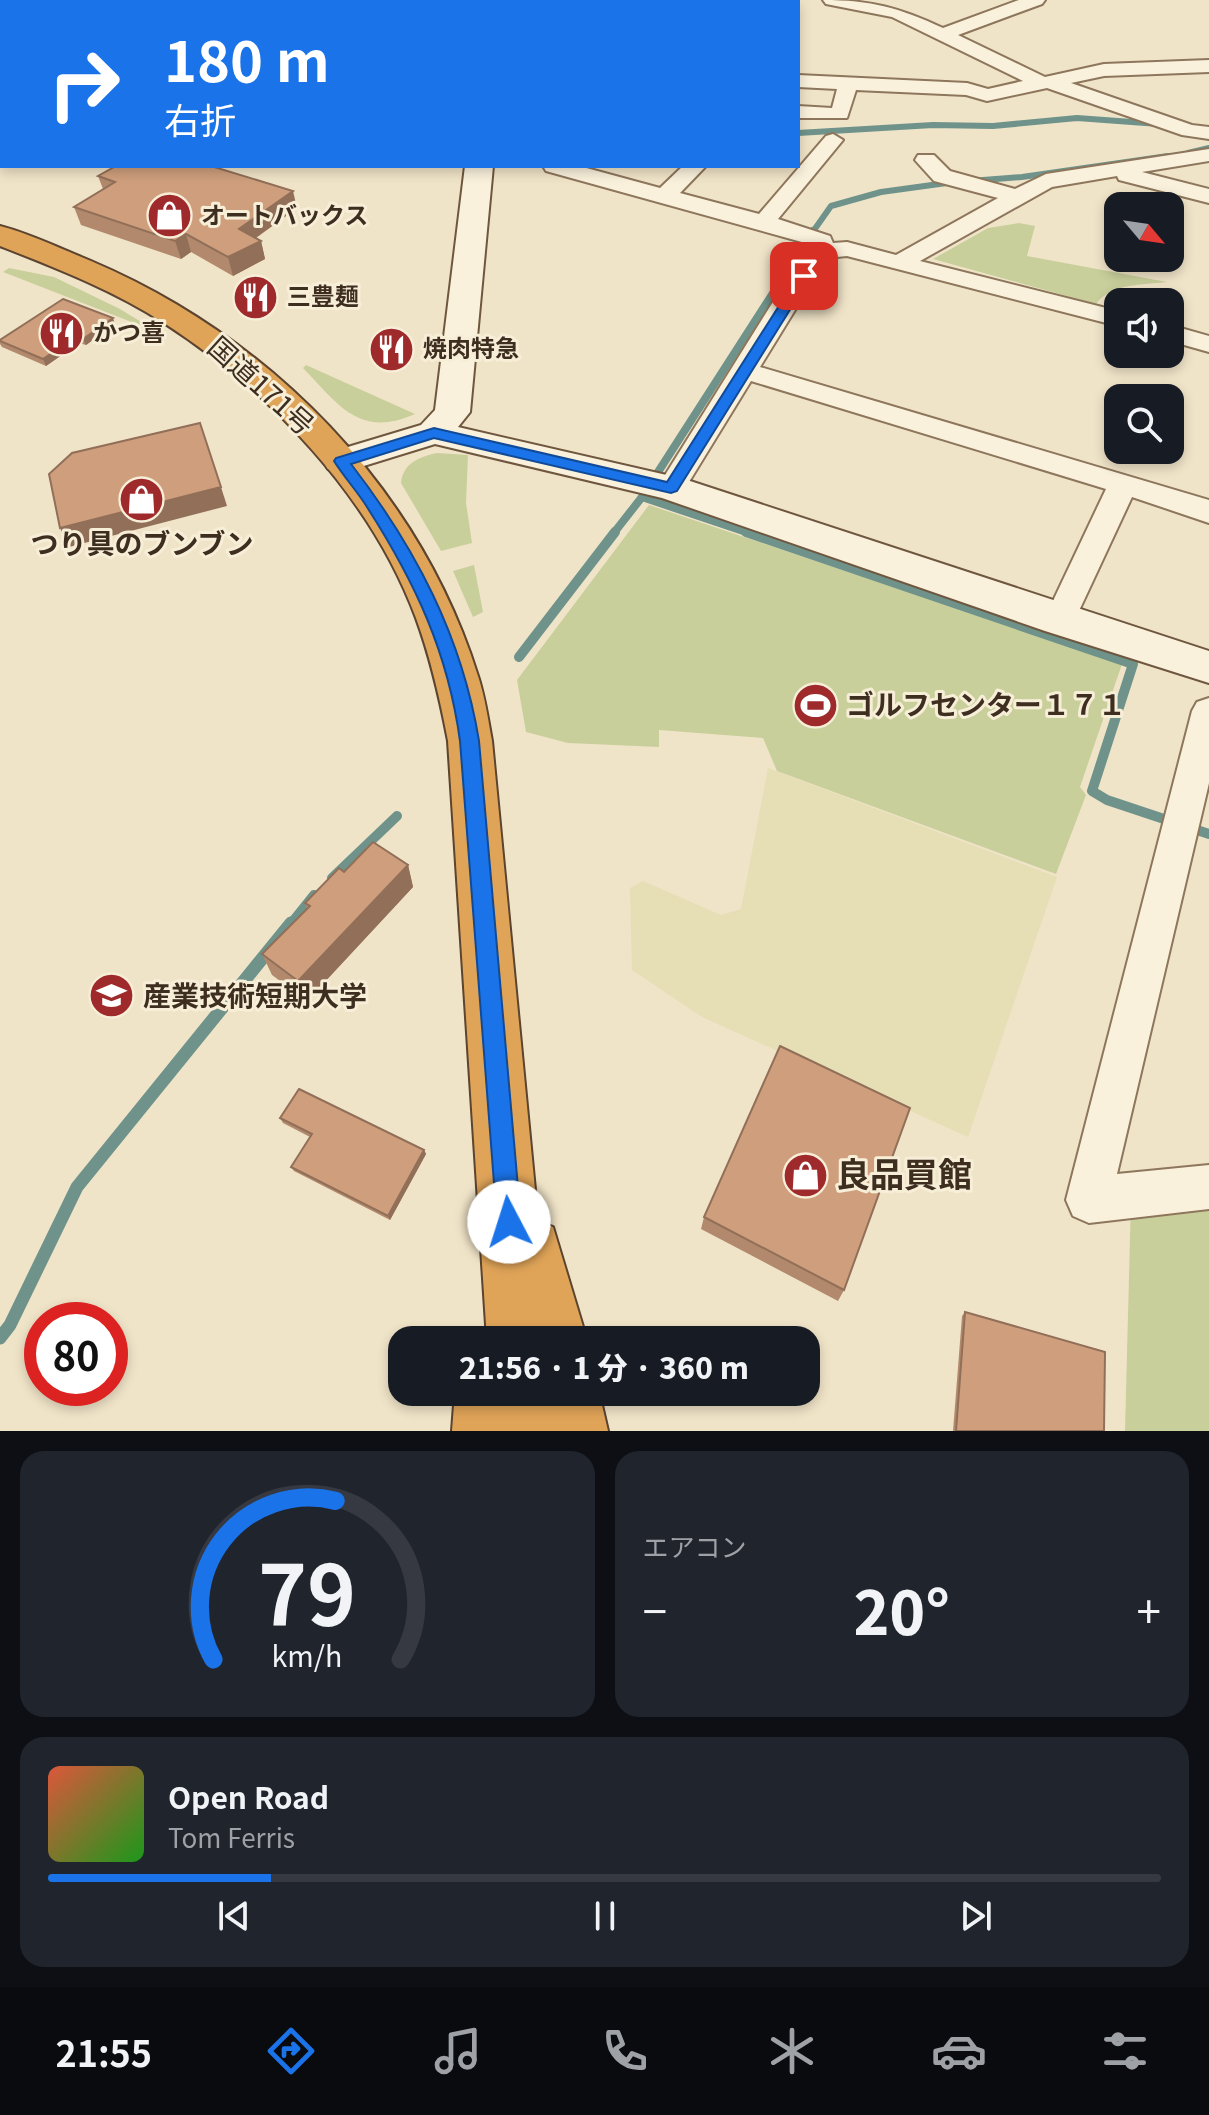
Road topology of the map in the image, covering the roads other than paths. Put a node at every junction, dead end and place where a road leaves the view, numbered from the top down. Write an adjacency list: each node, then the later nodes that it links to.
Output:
1 (832, 0): 3 (street)
2 (1036, 0): 3 (street)
3 (944, 34): 6 (street)
4 (1209, 66): 6 (street)
5 (800, 81): 7 (street)
6 (1041, 81): 7 (street); 9 (street)
7 (847, 87): 8 (street)
8 (800, 112)
9 (1209, 133)
10 (833, 140): 20 (street)
11 (1209, 155): 16 (street)
12 (479, 168): 28 (street)
13 (561, 168): 18 (street)
14 (693, 168): 18 (street)
15 (934, 168): 17 (street)
16 (1112, 171): 17 (street); 19 (street)
17 (1009, 195): 23 (street)
18 (664, 196): 20 (street)
19 (1209, 196)
20 (763, 223): 22 (street)
21 (0, 235): 29 (highway, 国道171号)
22 (814, 242): 23 (street); 27 (street)
23 (900, 262): 24 (street)
24 (1104, 315)
25 (1184, 337): 26 (street)
26 (1209, 344)
27 (745, 371): 30 (street); 31 (street)
28 (434, 433): 29 (street); 31 (street)
29 (341, 461): 36 (highway, 国道171号)
30 (1123, 484): 32 (street); 33 (street)
31 (671, 488): 33 (street)
32 (1209, 513)
33 (1060, 620): 34 (street)
34 (1209, 667)
35 (1209, 711): 37 (street)
36 (502, 1133): 38 (highway); 39 (highway, 国道171号); 40 (highway)
37 (1209, 1187)
38 (491, 1326)
39 (517, 1326)
40 (552, 1326)
41 (486, 1406): 44 (highway)
42 (524, 1406): 45 (highway)
43 (570, 1406): 46 (highway)
44 (485, 1431)
45 (526, 1431)
46 (575, 1431)

